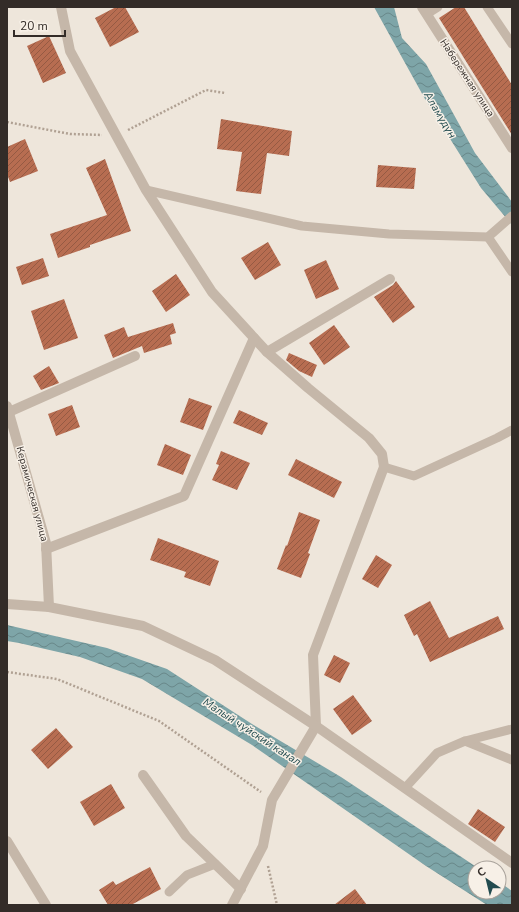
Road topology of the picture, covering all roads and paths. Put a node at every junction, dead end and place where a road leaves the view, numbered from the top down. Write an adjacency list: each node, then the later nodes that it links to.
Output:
1 (61, 7): 8 (street)
2 (438, 7): 4 (lane)
3 (487, 7): 5 (lane)
4 (424, 11): 9 (street, Набережная улица)
5 (512, 44)
6 (225, 93): 8 (path)
7 (7, 122): 8 (path)
8 (117, 136): 10 (street)
9 (512, 148)
10 (146, 190): 12 (lane); 15 (street)
11 (512, 216): 12 (lane)
12 (491, 234): 13 (lane)
13 (512, 272)
14 (390, 279): 16 (street)
15 (254, 338): 16 (street); 21 (street)
16 (267, 352): 20 (street)
17 (135, 356): 18 (street)
18 (8, 409): 21 (street, Керамическая улица)
19 (512, 430): 20 (lane)
20 (384, 467): 25 (street)
21 (46, 549): 23 (street, Керамическая улица)
22 (7, 604): 23 (street)
23 (49, 607): 25 (street)
24 (7, 672): 31 (path)
25 (316, 726): 30 (street); 31 (street)
26 (512, 729): 27 (lane)
27 (465, 741): 28 (lane); 30 (lane)
28 (512, 760)
29 (143, 775): 35 (street)
30 (404, 788): 34 (street)
31 (272, 800): 33 (street)
32 (7, 841): 38 (street)
33 (263, 846): 36 (street); 40 (path)
34 (512, 863)
35 (215, 864): 36 (street); 37 (lane)
36 (241, 889): 39 (street)
37 (169, 892)
38 (46, 905)
39 (232, 905)
40 (277, 905)

